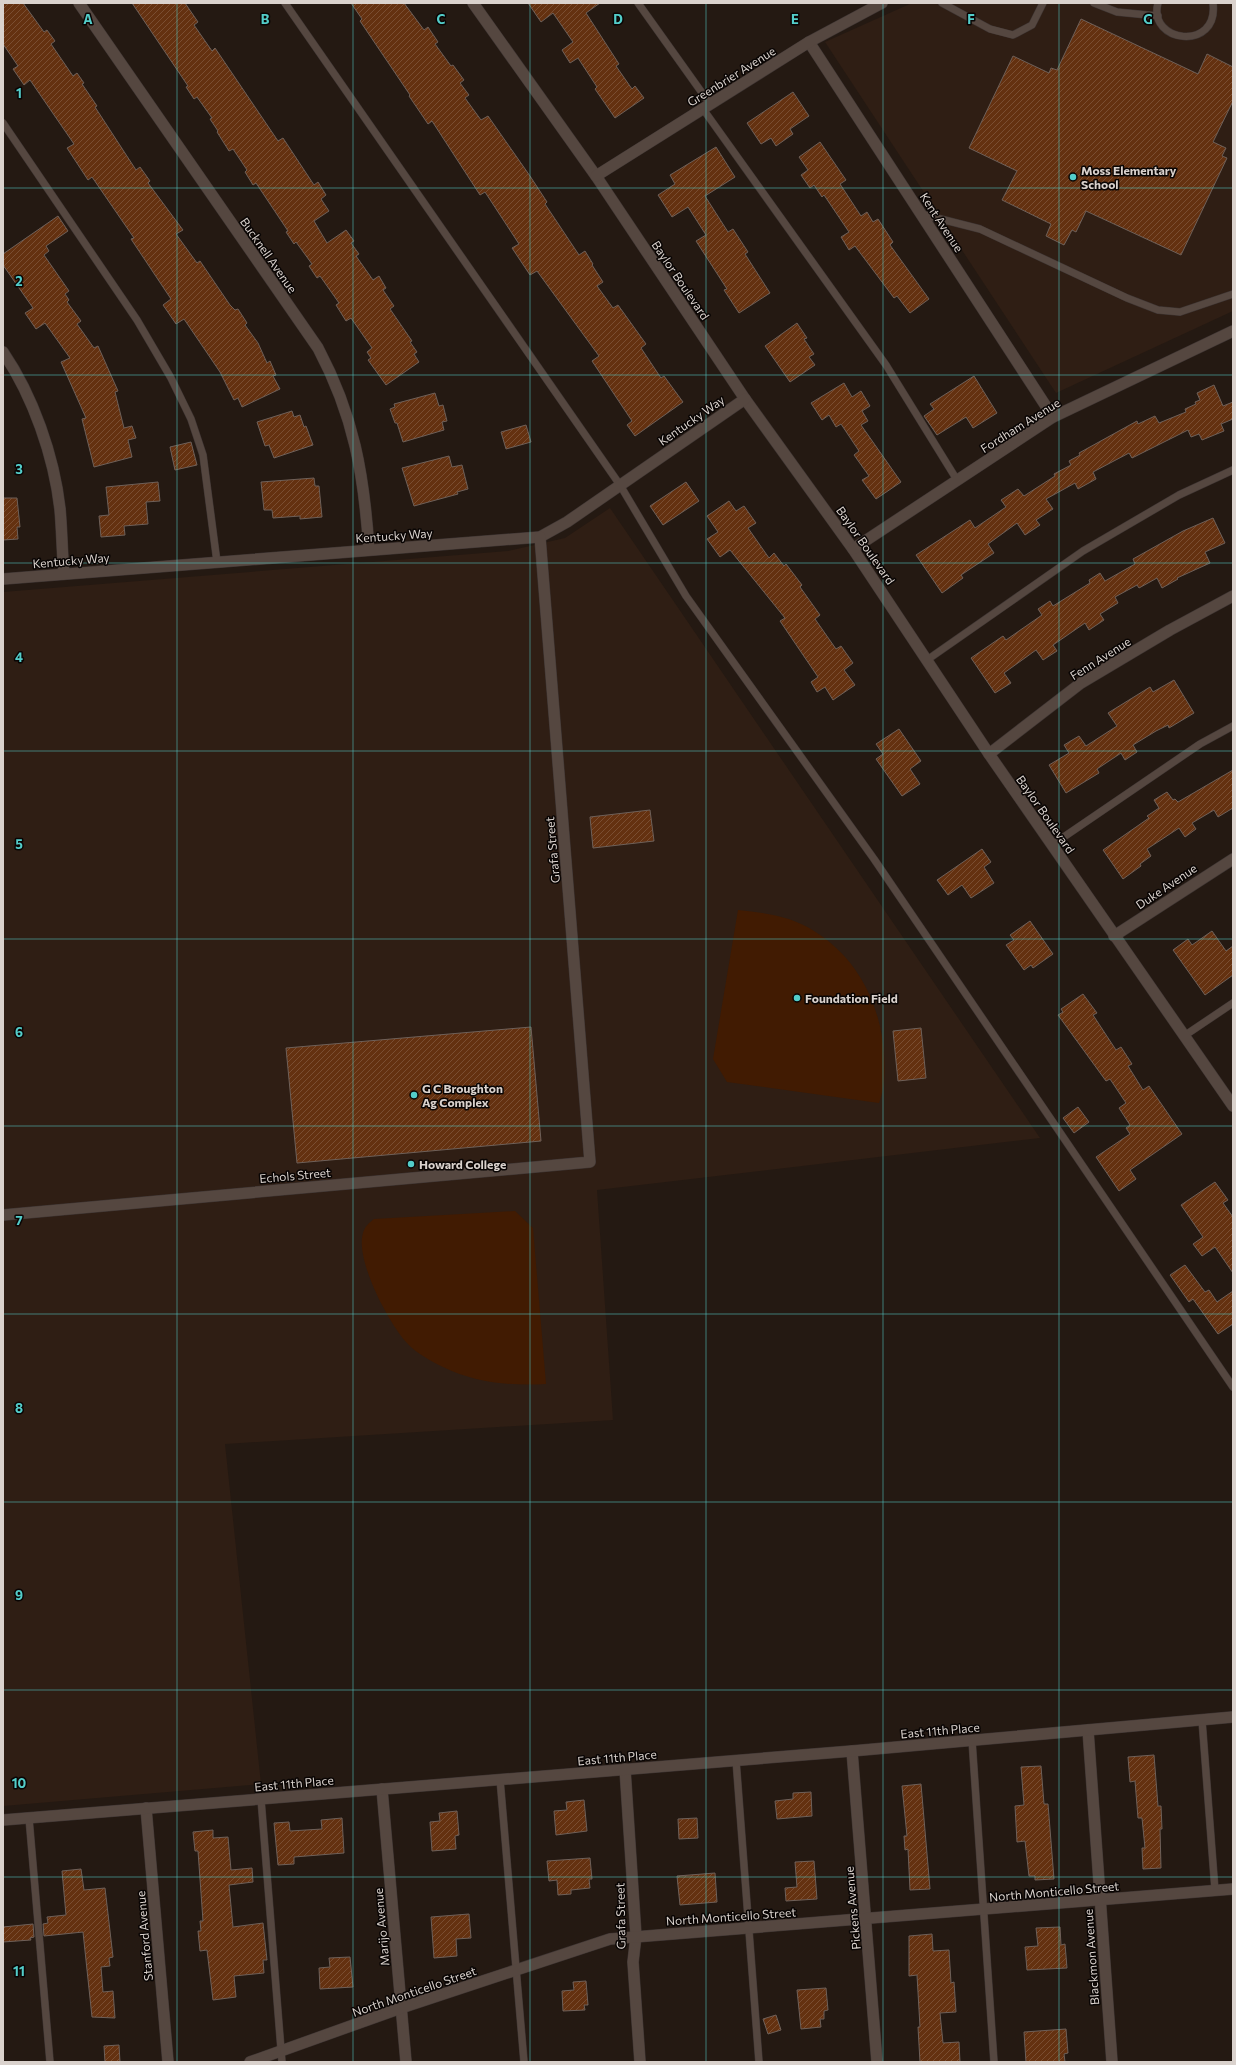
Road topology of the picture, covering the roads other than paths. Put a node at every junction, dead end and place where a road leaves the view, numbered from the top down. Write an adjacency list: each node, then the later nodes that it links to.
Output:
1 (79, 3): 27 (street, Bucknell Avenue)
2 (285, 3): 24 (lane)
3 (473, 3): 15 (street, Baylor Boulevard)
4 (638, 3): 13 (lane)
5 (882, 3): 12 (street, Greenbrier Avenue)
6 (942, 3): 7 (lane)
7 (1043, 3)
8 (1094, 3): 11 (lane)
9 (1158, 3): 11 (lane)
10 (1213, 3): 11 (lane)
11 (1158, 16)
12 (809, 42): 13 (street, Greenbrier Avenue); 16 (street, Kent Avenue)
13 (706, 107): 15 (street, Greenbrier Avenue); 23 (lane)
14 (3, 123): 28 (lane)
15 (596, 176): 20 (street, Baylor Boulevard)
16 (921, 214): 17 (lane); 21 (street, Kent Avenue)
17 (1233, 294)
18 (1233, 331): 21 (street, Fordham Avenue)
19 (3, 352): 29 (street)
20 (744, 399): 24 (street, Kentucky Way); 26 (street, Baylor Boulevard)
21 (1053, 417): 23 (street, Fordham Avenue)
22 (1233, 470): 32 (lane)
23 (957, 480): 26 (street, Fordham Avenue)
24 (620, 485): 25 (street, Kentucky Way); 43 (lane)
25 (540, 536): 27 (street, Kentucky Way); 41 (street, Grafa Street)
26 (853, 549): 32 (street, Baylor Boulevard)
27 (369, 550): 28 (street, Kentucky Way)
28 (217, 562): 29 (street, Kentucky Way)
29 (64, 574): 30 (street, Kentucky Way)
30 (3, 579)
31 (1233, 596): 34 (street, Fenn Avenue)
32 (927, 660): 34 (street, Baylor Boulevard)
33 (1233, 726): 35 (lane)
34 (989, 754): 35 (street, Baylor Boulevard)
35 (1052, 845): 37 (street, Baylor Boulevard)
36 (1233, 859): 37 (street, Duke Avenue)
37 (1114, 936): 39 (street, Baylor Boulevard)
38 (1233, 1002): 39 (lane)
39 (1184, 1036): 40 (street, Baylor Boulevard)
40 (1233, 1106)
41 (590, 1162): 42 (street, Echols Street)
42 (3, 1215)
43 (1233, 1387)
44 (1233, 1717): 45 (street, East 11th Place)
45 (1202, 1720): 46 (street, East 11th Place); 58 (lane)
46 (1088, 1730): 47 (street, East 11th Place); 59 (street, Blackmon Avenue)
47 (972, 1740): 48 (street, East 11th Place); 60 (lane)
48 (852, 1751): 49 (street, East 11th Place); 61 (street, Pickens Avenue)
49 (736, 1760): 50 (street, East 11th Place); 62 (lane)
50 (625, 1769): 51 (street, East 11th Place); 63 (street, Grafa Street)
51 (500, 1779): 52 (street, East 11th Place); 64 (lane)
52 (382, 1789): 53 (street, East 11th Place); 65 (street, Marijo Avenue)
53 (261, 1799): 54 (street, East 11th Place); 66 (lane)
54 (146, 1808): 55 (street, East 11th Place); 68 (street, Stanford Avenue)
55 (29, 1818): 56 (street, East 11th Place); 67 (lane)
56 (3, 1820)
57 (1233, 1889): 58 (street, North Monticello Street)
58 (1215, 1890): 59 (street, North Monticello Street)
59 (1100, 1900): 60 (street, North Monticello Street); 76 (street, Blackmon Avenue)
60 (984, 1909): 61 (street, North Monticello Street); 75 (lane)
61 (866, 1919): 62 (street, North Monticello Street); 74 (street, Pickens Avenue)
62 (749, 1928): 63 (street, North Monticello Street); 73 (lane)
63 (636, 1936): 64 (street, North Monticello Street); 72 (street, Grafa Street)
64 (516, 1970): 65 (street, North Monticello Street); 71 (lane)
65 (402, 2008): 66 (street, North Monticello Street); 70 (street, Marijo Avenue)
66 (281, 2056): 69 (street, North Monticello Street)
67 (50, 2062)
68 (168, 2062)
69 (250, 2062)
70 (406, 2062)
71 (524, 2062)
72 (640, 2062)
73 (759, 2062)
74 (877, 2062)
75 (994, 2062)
76 (1112, 2062)

